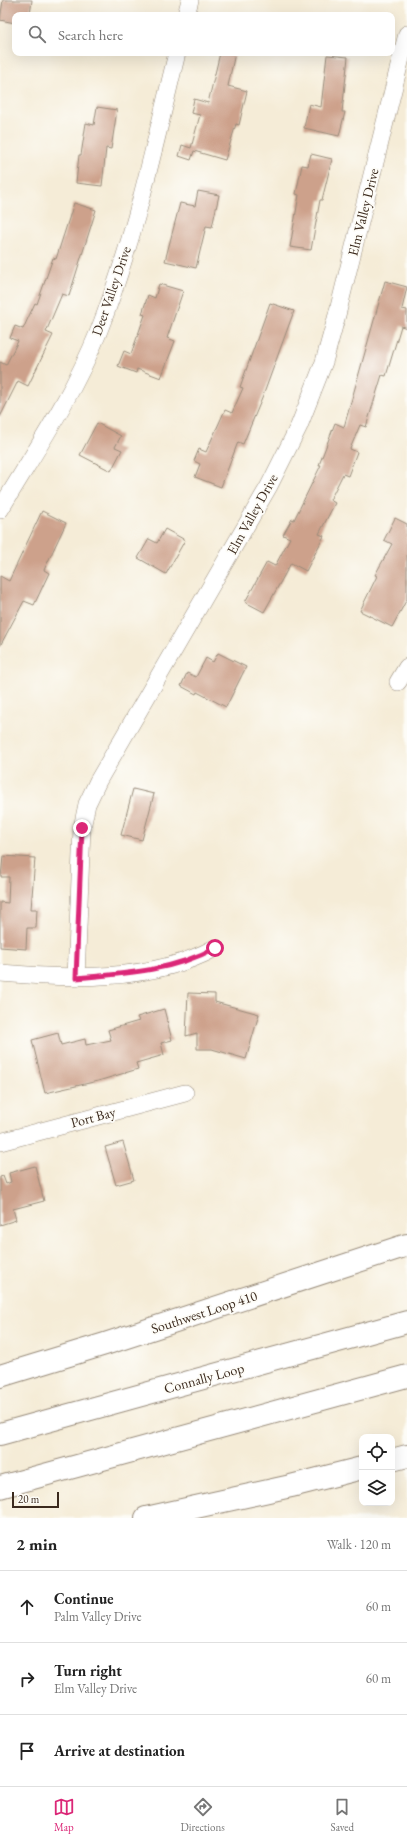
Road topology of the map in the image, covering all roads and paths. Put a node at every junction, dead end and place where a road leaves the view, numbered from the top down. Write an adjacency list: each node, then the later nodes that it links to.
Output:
1 (190, 0): 2 (street)
2 (187, 12)
3 (407, 34): 10 (street, Elm Valley Drive)
4 (176, 56): 5 (street, Deer Valley Drive)
5 (0, 510)
6 (407, 667): 7 (street)
7 (398, 682)
8 (215, 948): 10 (street)
9 (0, 973): 10 (street)
10 (76, 978)
11 (185, 1093): 12 (street, Port Bay)
12 (0, 1142)
13 (407, 1246): 15 (main road, Southwest Loop 410)
14 (407, 1322): 17 (main road, Connally Loop)
15 (0, 1376)
16 (407, 1376): 19 (main road)
17 (0, 1434)
18 (359, 1469): 20 (main road)
19 (0, 1487)
20 (146, 1518)

